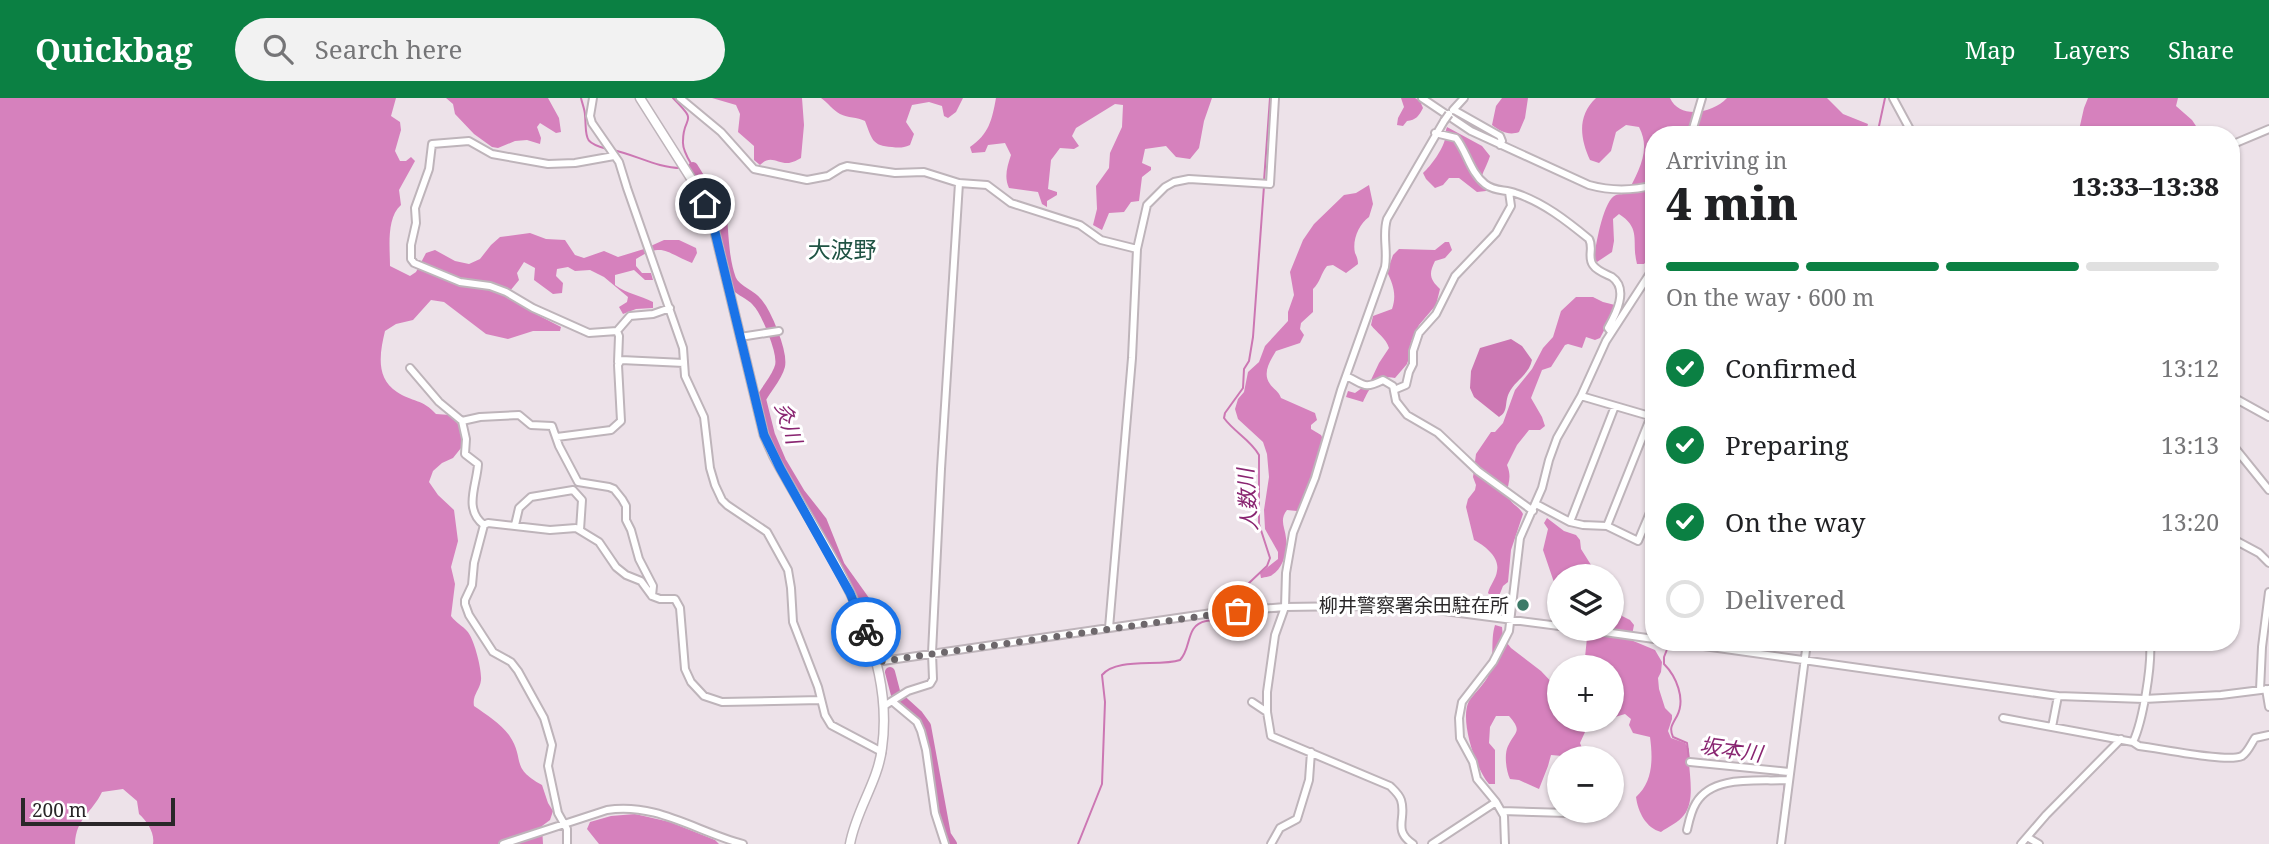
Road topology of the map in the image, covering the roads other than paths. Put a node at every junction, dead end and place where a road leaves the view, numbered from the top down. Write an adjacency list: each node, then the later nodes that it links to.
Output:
1 (593, 98): 16 (street)
2 (640, 98): 26 (main road)
3 (680, 98): 17 (street)
4 (1275, 98): 20 (street)
5 (1464, 98): 9 (street)
6 (1702, 98): 10 (street)
7 (1893, 98): 11 (street)
8 (1425, 99): 15 (street)
9 (1451, 112): 13 (street, bridge); 15 (street)
10 (1694, 126)
11 (1908, 126)
12 (2269, 129): 14 (street)
13 (1435, 133): 19 (street); 30 (street)
14 (2240, 141)
15 (1500, 145): 18 (street)
16 (612, 152): 22 (street); 23 (street)
17 (959, 183): 20 (street); 62 (street)
18 (1645, 186)
19 (1509, 192): 25 (street); 31 (street)
20 (1138, 249): 56 (street)
21 (1645, 281): 25 (street)
22 (670, 309): 23 (street); 28 (street)
23 (617, 331): 27 (street)
24 (778, 331): 26 (street)
25 (1611, 332): 32 (street)
26 (740, 337): 64 (main road)
27 (618, 362): 28 (street); 39 (street)
28 (684, 363): 68 (street)
29 (410, 368): 37 (street)
30 (1346, 376): 31 (street); 53 (street)
31 (1394, 390): 42 (street)
32 (1581, 396): 34 (street); 42 (street)
33 (2240, 401): 36 (street)
34 (1615, 406): 35 (street); 43 (street)
35 (1645, 415)
36 (2269, 417)
37 (462, 421): 39 (street); 44 (street)
38 (1645, 434): 46 (street)
39 (557, 437): 52 (street)
40 (2240, 454): 41 (street)
41 (2269, 490)
42 (1534, 508): 43 (street); 54 (street)
43 (1570, 522): 46 (street)
44 (484, 525): 45 (street); 87 (street)
45 (515, 525): 48 (street); 48 (street)
46 (1607, 526): 47 (street)
47 (1645, 527)
48 (580, 530): 52 (street)
49 (2240, 543): 50 (street)
50 (2269, 563)
51 (2269, 592): 65 (street)
52 (652, 596): 68 (street)
53 (1285, 607): 54 (street); 56 (street); 73 (street)
54 (1511, 619): 55 (street); 84 (street)
55 (1547, 624)
56 (1109, 628): 62 (street)
57 (1624, 635): 58 (street)
58 (1645, 638)
59 (1740, 651): 63 (street)
60 (1806, 651): 63 (street)
61 (2150, 651): 67 (street)
62 (932, 653): 64 (street); 69 (street)
63 (1804, 660): 66 (street); 82 (street)
64 (876, 662): 71 (main road)
65 (2265, 689): 67 (street); 72 (street)
66 (2058, 696): 67 (street); 75 (street)
67 (2144, 699): 78 (street)
68 (821, 700): 79 (street)
69 (894, 701): 71 (street); 94 (street)
70 (1252, 702): 73 (street)
71 (884, 706): 79 (main road)
72 (2269, 707)
73 (1267, 712): 80 (street)
74 (2003, 718): 75 (street)
75 (2052, 727): 77 (street)
76 (2269, 735): 78 (street)
77 (2121, 739): 78 (street); 89 (street)
78 (2133, 742)
79 (882, 752): 93 (main road)
80 (1311, 752): 95 (street); 96 (street)
81 (1690, 762): 82 (street)
82 (1789, 772): 83 (street)
83 (1788, 780): 88 (street); 99 (street)
84 (1496, 802): 85 (street); 97 (street)
85 (1502, 811): 86 (street); 98 (street)
86 (1547, 812)
87 (565, 824): 90 (street); 91 (street); 92 (street)
88 (1687, 830)
89 (2028, 837): 100 (street); 101 (street)
90 (503, 844)
91 (567, 844)
92 (743, 844)
93 (850, 844)
94 (945, 844)
95 (1271, 844)
96 (1413, 844)
97 (1432, 844)
98 (1505, 844)
99 (1781, 844)
100 (2021, 844)
101 (2039, 844)

